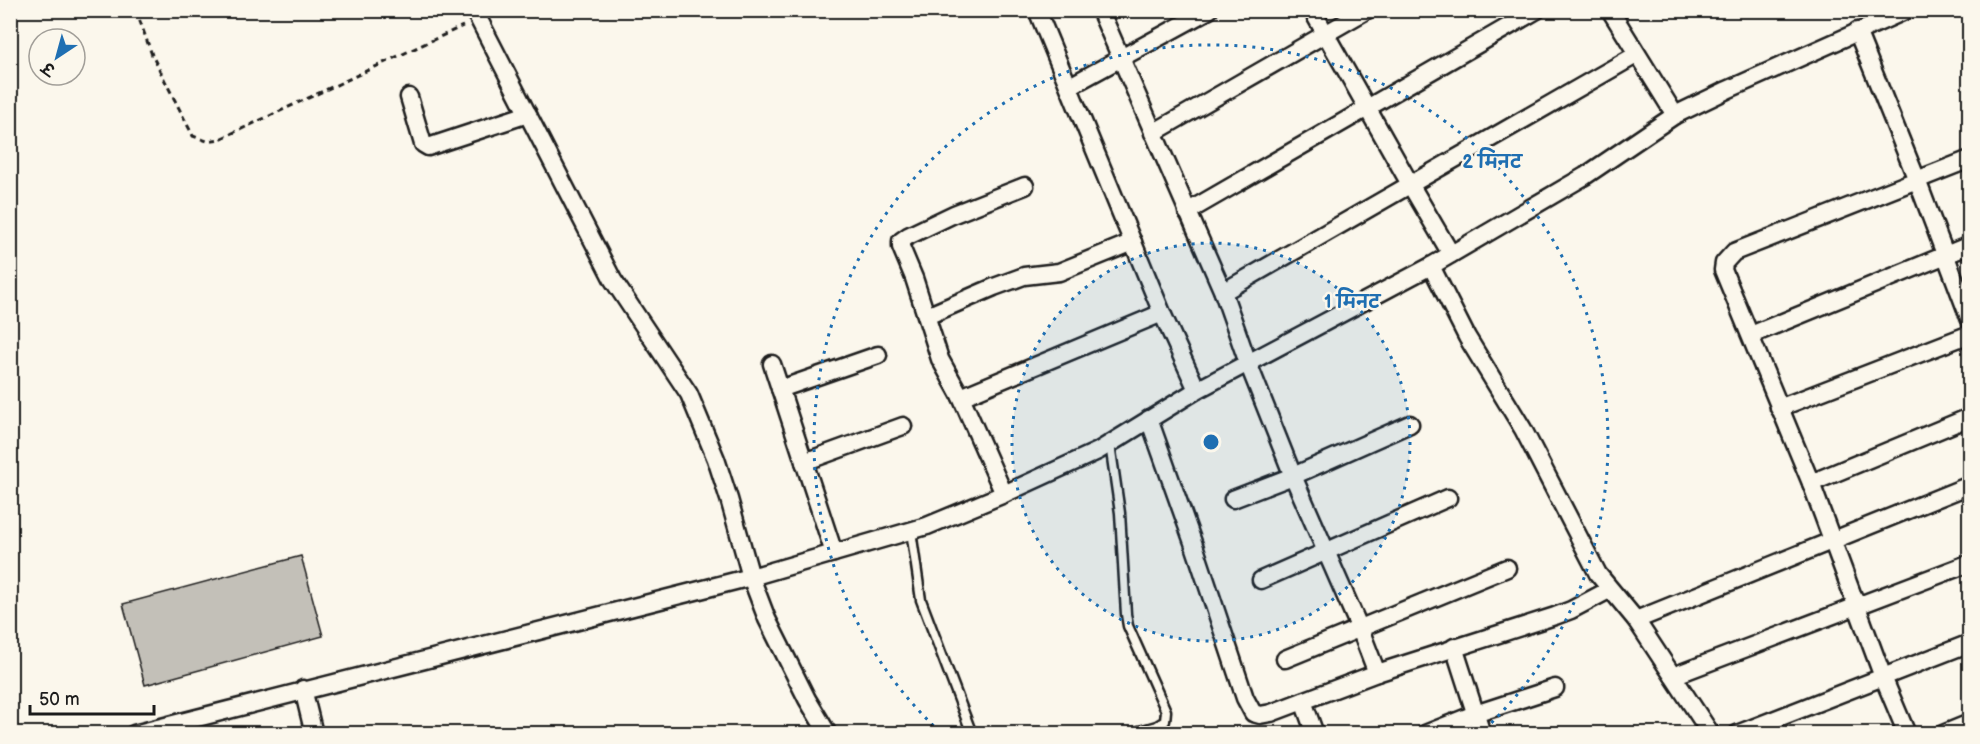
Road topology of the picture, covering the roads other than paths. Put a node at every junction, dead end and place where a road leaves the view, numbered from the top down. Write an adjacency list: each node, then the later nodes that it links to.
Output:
1 (1037, 10): 15 (street)
2 (1100, 10): 14 (street)
3 (1209, 10): 14 (street)
4 (1312, 10): 12 (street)
5 (1367, 10): 12 (street)
6 (1537, 10): 17 (street)
7 (1610, 10): 13 (street)
8 (1906, 10): 10 (street)
9 (477, 15): 18 (street)
10 (1871, 17): 11 (street)
11 (1857, 31): 19 (street); 22 (street)
12 (1325, 35): 17 (street); 20 (street)
13 (1636, 55): 19 (street); 23 (street)
14 (1120, 59): 15 (street); 20 (street)
15 (1070, 86): 26 (street)
16 (409, 97): 18 (street)
17 (1367, 110): 23 (street); 25 (street)
18 (528, 114): 62 (street)
19 (1675, 115): 28 (street)
20 (1153, 133): 25 (street)
21 (1970, 159): 22 (street)
22 (1917, 180): 29 (street); 35 (street)
23 (1410, 184): 28 (street); 31 (street)
24 (1025, 186): 33 (street)
25 (1187, 212): 31 (street)
26 (1133, 242): 32 (street); 33 (street)
27 (1970, 245): 29 (street)
28 (1451, 254): 30 (street)
29 (1945, 255): 34 (street); 35 (street)
30 (1431, 266): 38 (street); 64 (street)
31 (1223, 292): 38 (street)
32 (1162, 313): 41 (street); 42 (street)
33 (927, 316): 42 (street)
34 (1970, 320)
35 (1751, 334): 43 (street)
36 (1970, 334): 43 (street)
37 (878, 355): 40 (street)
38 (1248, 363): 41 (street); 50 (street)
39 (772, 364): 40 (street)
40 (780, 389): 49 (street)
41 (1197, 390): 45 (street)
42 (961, 397): 53 (street)
43 (1779, 408): 51 (street)
44 (1970, 417): 51 (street)
45 (1149, 419): 48 (street); 76 (street)
46 (1410, 424): 50 (street)
47 (903, 426): 49 (street)
48 (1110, 443): 53 (street); 84 (lane)
49 (804, 462): 58 (street)
50 (1293, 476): 55 (street); 59 (street)
51 (1811, 483): 57 (street)
52 (1970, 485): 57 (street)
53 (1004, 494): 56 (street)
54 (1448, 498): 59 (street)
55 (1233, 499)
56 (911, 531): 58 (street); 83 (lane)
57 (1831, 540): 65 (street); 66 (street)
58 (834, 553): 62 (street)
59 (1326, 553): 63 (street); 67 (street)
60 (1970, 562): 65 (street)
61 (1507, 568): 67 (street)
62 (751, 577): 75 (street); 82 (street)
63 (1261, 580)
64 (1609, 590): 66 (street); 69 (street)
65 (1857, 605): 72 (street); 73 (street)
66 (1636, 620): 72 (street)
67 (1360, 629): 70 (street); 71 (street)
68 (1970, 643): 73 (street)
69 (1454, 647): 71 (street); 77 (street)
70 (1284, 659)
71 (1377, 673): 76 (street)
72 (1673, 676): 79 (street)
73 (1883, 677): 88 (street); 89 (street)
74 (1555, 688): 77 (street)
75 (303, 689): 80 (street); 81 (street)
76 (1303, 701): 85 (street)
77 (1475, 714): 86 (street); 87 (street)
78 (1970, 723): 90 (street)
79 (1705, 732)
80 (134, 734)
81 (314, 734)
82 (828, 734)
83 (972, 734)
84 (1129, 734)
85 (1315, 734)
86 (1425, 734)
87 (1482, 734)
88 (1737, 734)
89 (1907, 734)
90 (1942, 734)

